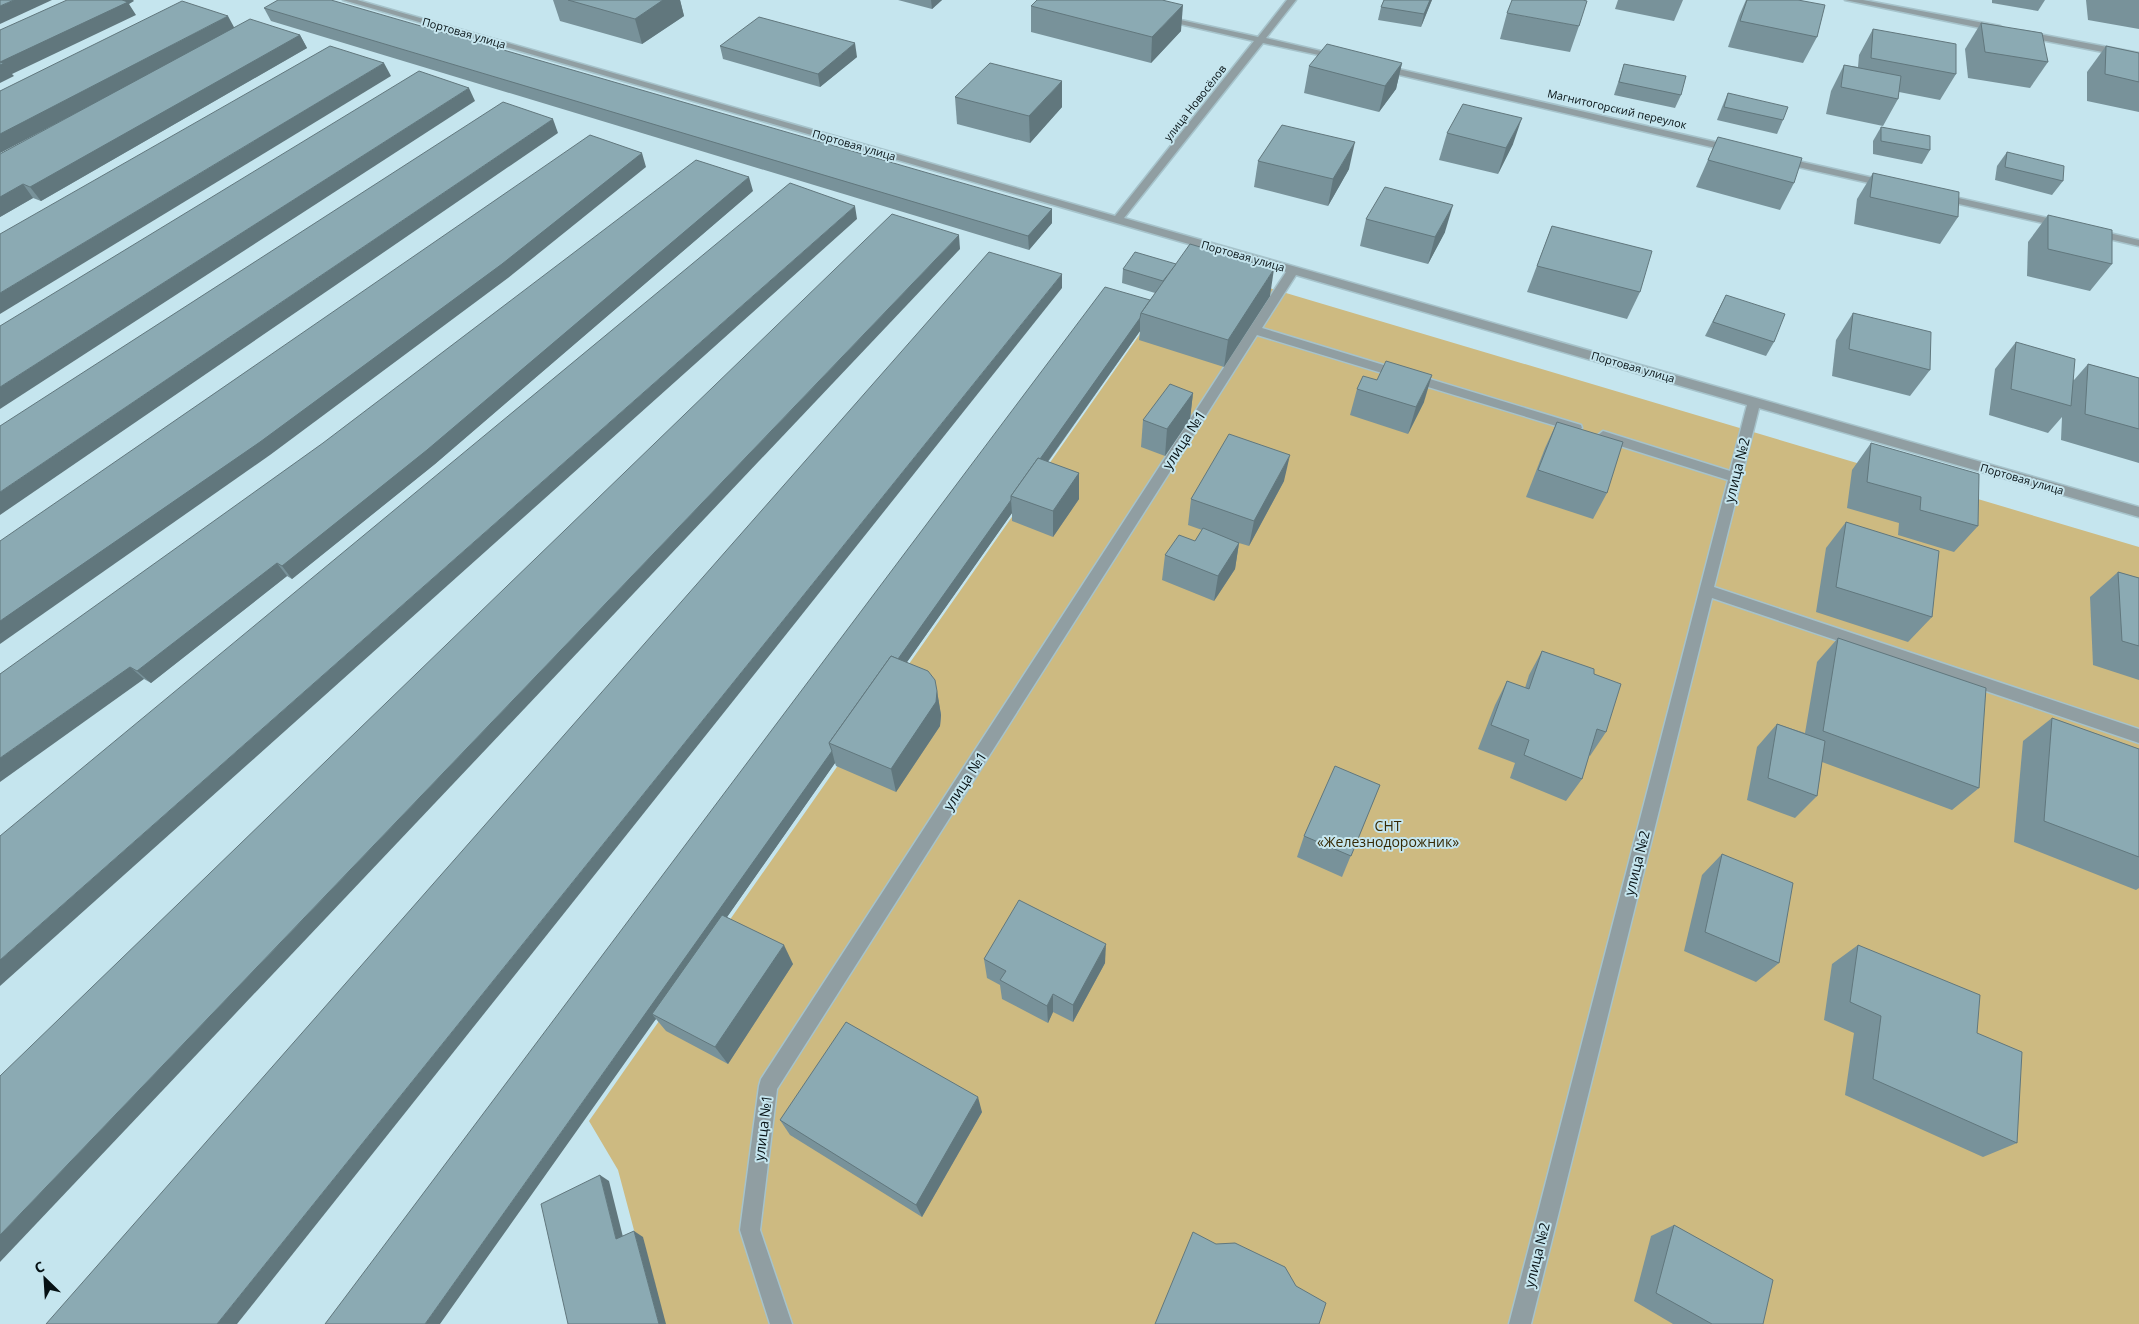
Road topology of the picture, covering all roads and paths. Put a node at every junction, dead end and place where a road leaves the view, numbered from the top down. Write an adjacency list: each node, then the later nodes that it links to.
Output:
1 (347, 0): 13 (street, Портовая улица)
2 (1292, 0): 5 (street, улица Новосёлов)
3 (1850, 0): 6 (street)
4 (1146, 13): 5 (street)
5 (1261, 40): 7 (street); 13 (street, улица Новосёлов)
6 (2139, 56)
7 (1348, 60)
8 (1367, 64): 9 (street, Магнитогорский переулок)
9 (1743, 151)
10 (1772, 158): 11 (street)
11 (1898, 187)
12 (1927, 194): 14 (street)
13 (1117, 220): 15 (street, Портовая улица)
14 (2139, 242)
15 (1294, 270): 16 (street, улица №1); 17 (street, Портовая улица)
16 (1255, 330): 18 (street); 22 (street, улица №1)
17 (1754, 402): 18 (street, улица №2); 19 (street, Портовая улица)
18 (1735, 477): 20 (street, улица №2)
19 (2139, 512)
20 (1706, 590): 21 (street); 23 (street, улица №2)
21 (2139, 736)
22 (781, 1324)
23 (1520, 1324)

